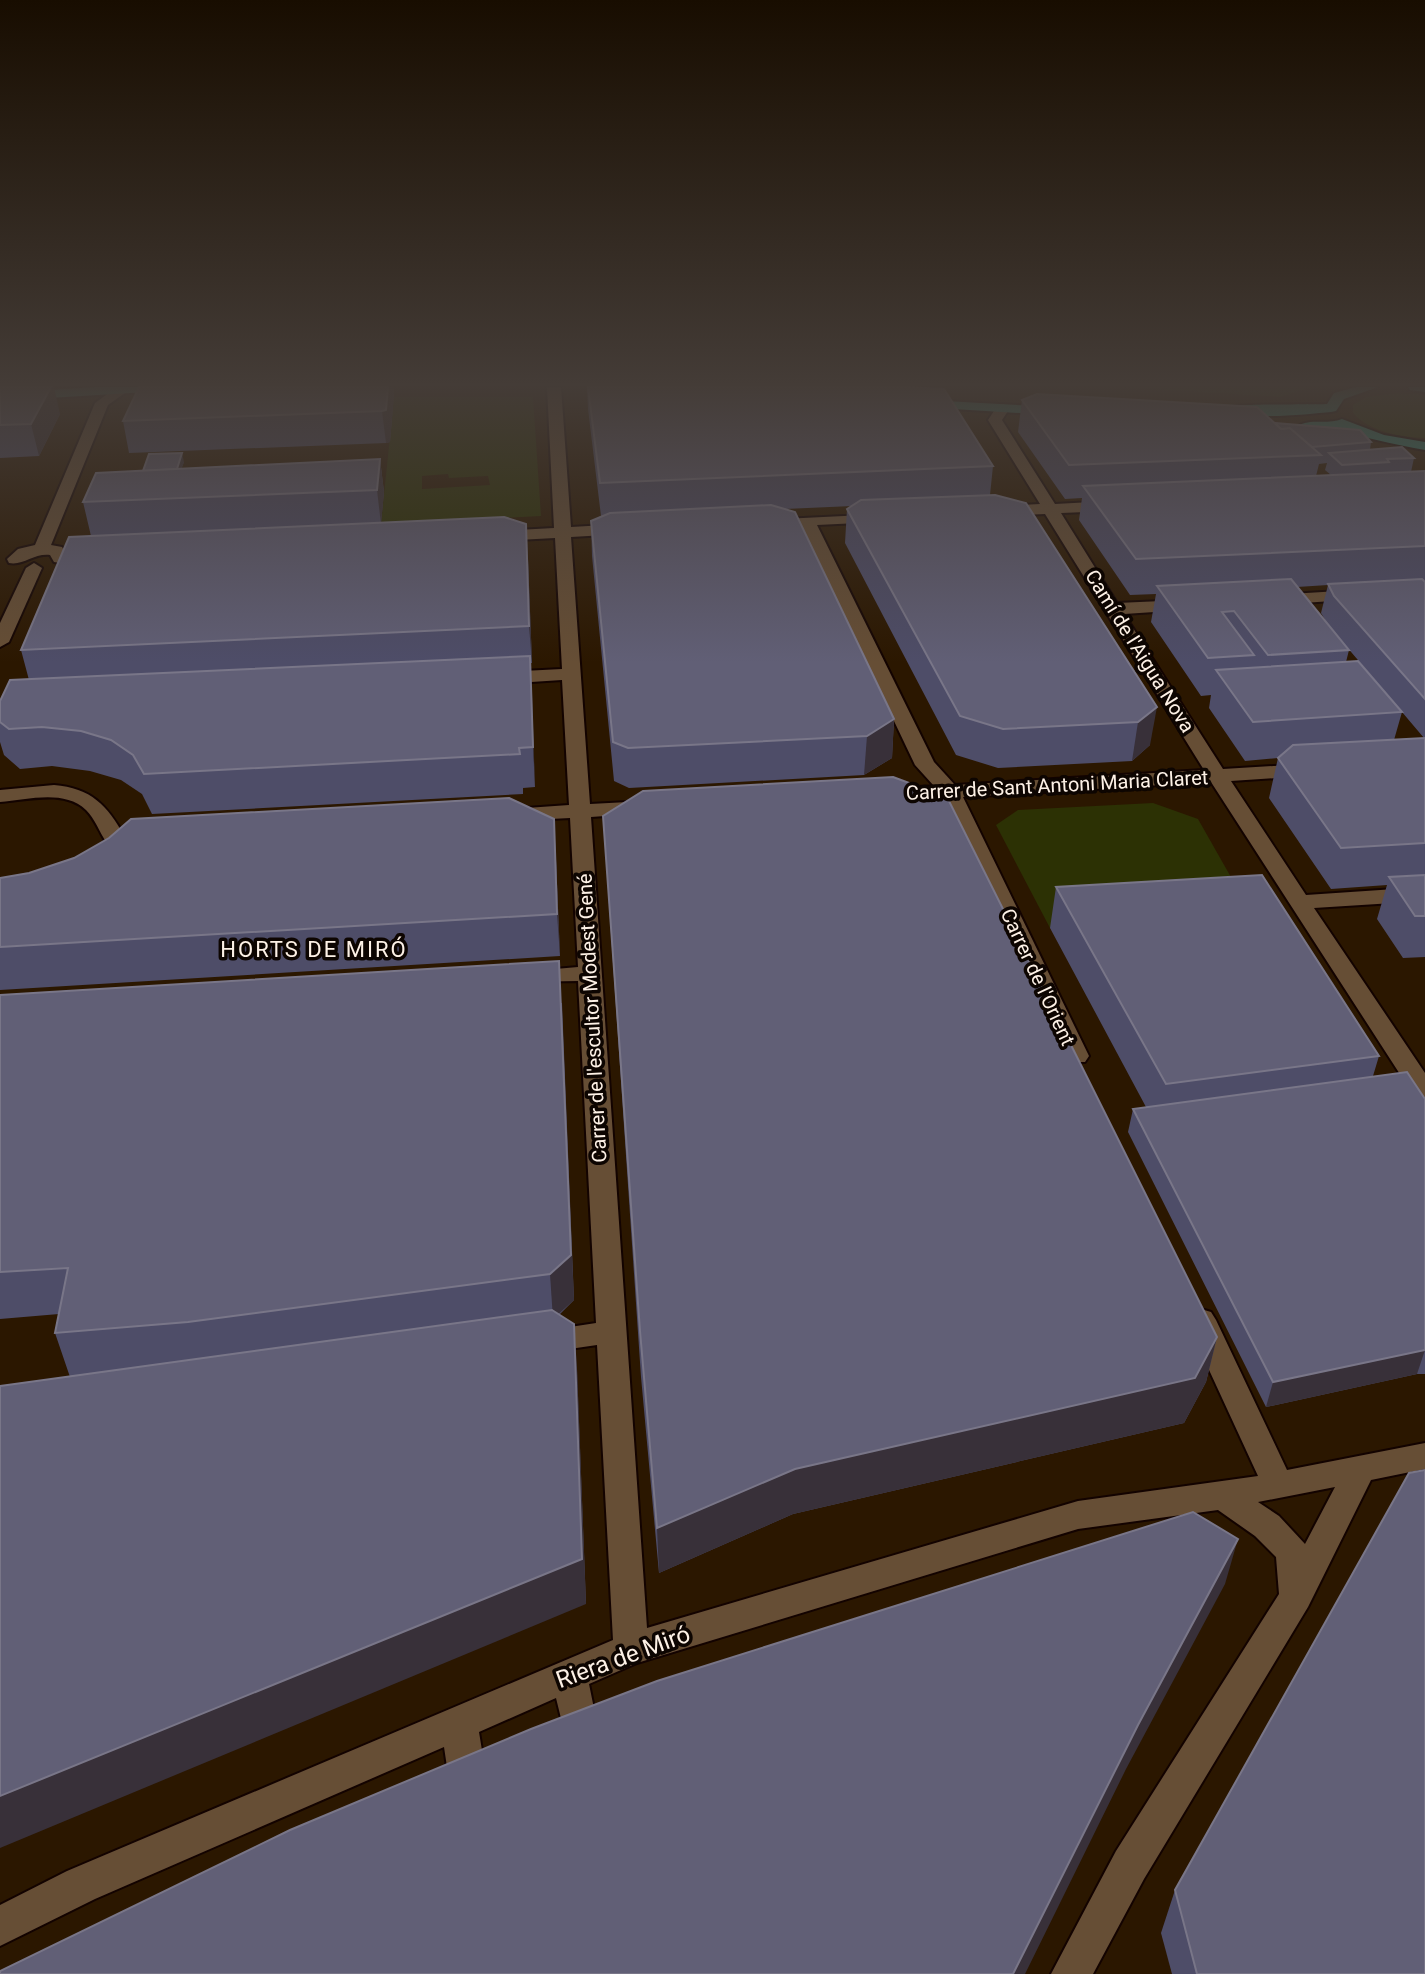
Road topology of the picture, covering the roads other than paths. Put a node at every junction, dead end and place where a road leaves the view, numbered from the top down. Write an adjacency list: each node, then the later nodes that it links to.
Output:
1 (66, 479): 13 (street)
2 (559, 479): 11 (street, Carrer de l'escultor Modest Gené)
3 (1033, 479): 5 (street, Camí de l'Aigua Nova)
4 (1130, 505): 5 (street)
5 (1052, 508): 6 (street); 19 (street, Camí de l'Aigua Nova)
6 (976, 512)
7 (899, 516): 8 (street)
8 (807, 521): 9 (street); 25 (street, Carrer de l'Orient)
9 (747, 524)
10 (641, 529): 11 (street)
11 (562, 532): 12 (street); 21 (street, Carrer de l'escultor Modest Gené)
12 (484, 536)
13 (41, 549): 14 (street); 15 (street)
14 (8, 560): 15 (street)
15 (34, 568): 20 (street)
16 (1378, 594): 17 (street)
17 (1252, 601)
18 (1205, 603): 19 (street)
19 (1111, 609): 24 (street, Camí de l'Aigua Nova)
20 (0, 642)
21 (571, 674): 22 (street); 29 (street, Carrer de l'escultor Modest Gené)
22 (476, 679)
23 (1330, 769): 24 (street, Carrer de Sant Antoni Maria Claret)
24 (1220, 775): 25 (street, Carrer de Sant Antoni Maria Claret); 33 (street, Camí de l'Aigua Nova)
25 (950, 791): 26 (street, Carrer de Sant Antoni Maria Claret); 36 (street, Carrer de l'Orient)
26 (889, 794)
27 (0, 796): 31 (street)
28 (672, 806): 29 (street)
29 (579, 811): 30 (street); 34 (street, Carrer de l'escultor Modest Gené)
30 (486, 816)
31 (96, 854)
32 (1425, 894): 33 (street)
33 (1298, 902): 37 (street, Camí de l'Aigua Nova)
34 (589, 973): 35 (street); 39 (street, Carrer de l'escultor Modest Gené)
35 (509, 978)
36 (1087, 1080)
37 (1425, 1093)
38 (1190, 1297): 43 (street)
39 (611, 1332): 40 (street); 46 (street, Carrer de l'escultor Modest Gené)
40 (517, 1344)
41 (1425, 1456): 42 (street, Riera de Miró)
42 (1361, 1468): 43 (street, Riera de Miró); 45 (street)
43 (1278, 1485): 44 (street, Riera de Miró)
44 (1223, 1496): 45 (street); 46 (street, Riera de Miró)
45 (1296, 1596): 52 (street)
46 (631, 1649): 47 (street, Riera de Miró)
47 (569, 1675): 48 (street, Riera de Miró); 49 (street)
48 (459, 1723): 50 (street); 51 (street, Riera de Miró)
49 (586, 1755)
50 (471, 1801)
51 (0, 1926)
52 (1071, 1974)

